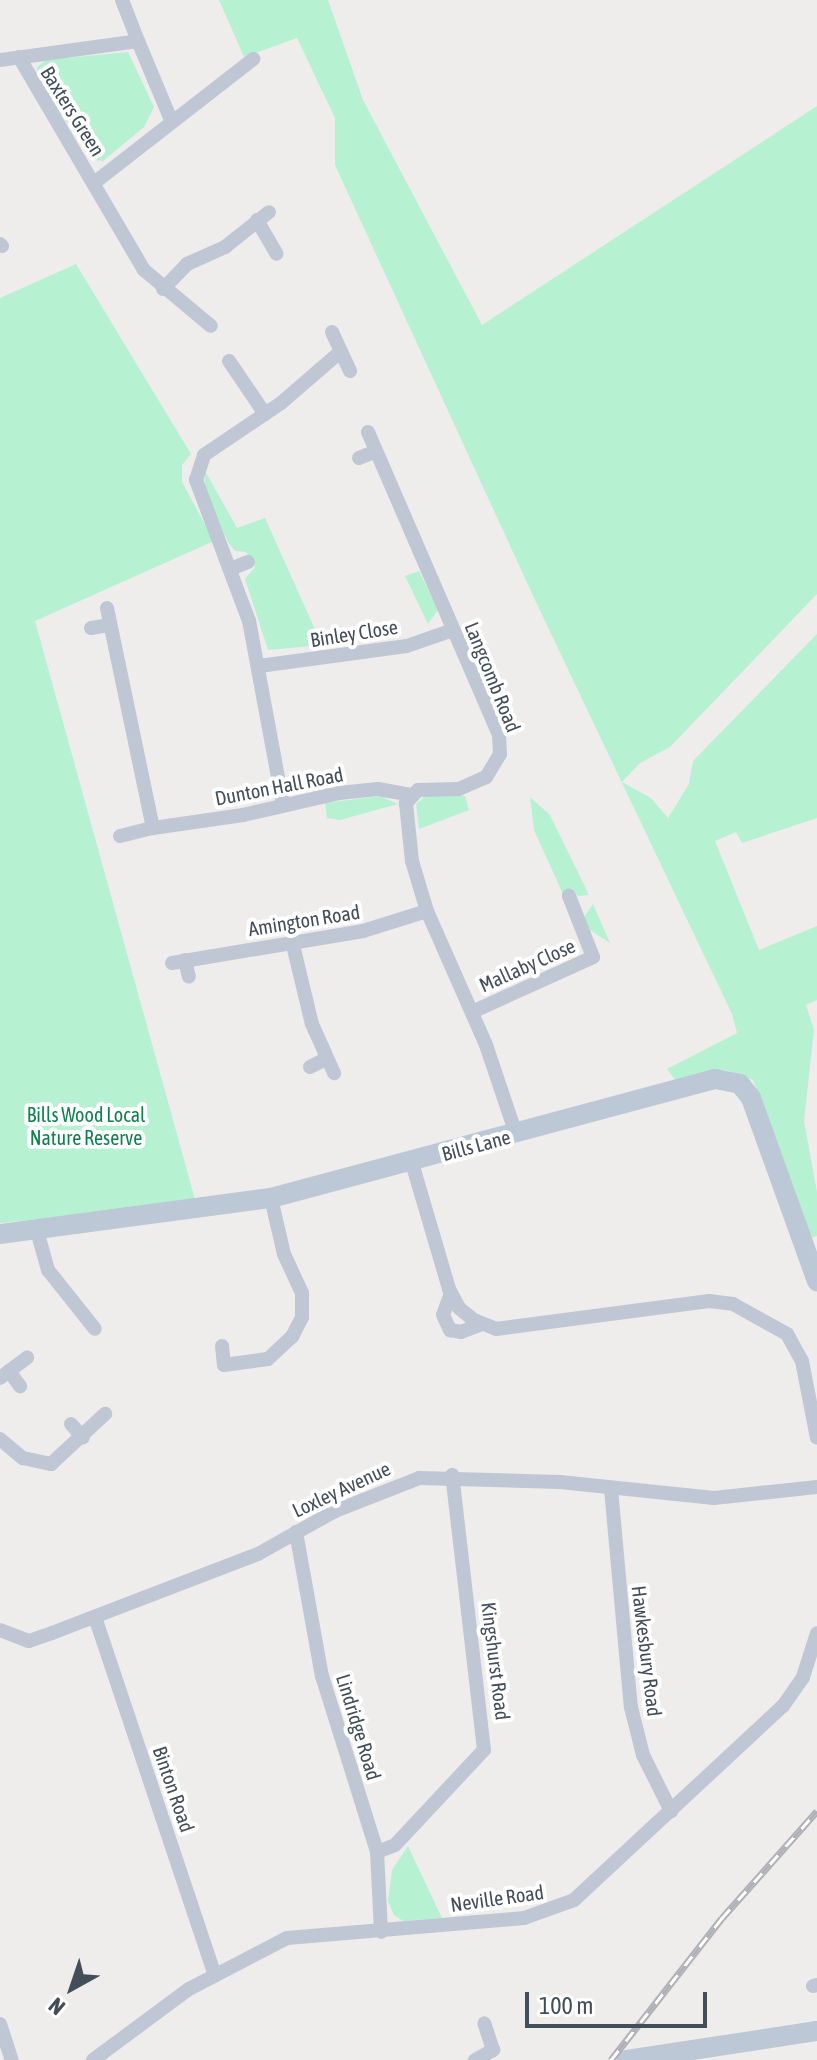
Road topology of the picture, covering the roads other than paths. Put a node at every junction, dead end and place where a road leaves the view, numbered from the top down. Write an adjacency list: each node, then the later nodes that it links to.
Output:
1 (122, 0): 2 (street)
2 (138, 41): 3 (street); 6 (street)
3 (19, 57): 5 (street); 7 (street, Baxters Green)
4 (253, 59): 6 (street, Baxters Green)
5 (0, 60)
6 (171, 120): 7 (street, Baxters Green)
7 (94, 183): 9 (street)
8 (277, 254): 9 (street)
9 (163, 289): 10 (street)
10 (211, 326)
11 (332, 332): 12 (street)
12 (340, 352): 14 (street); 15 (street)
13 (229, 361): 15 (street)
14 (350, 371)
15 (265, 414): 20 (street)
16 (368, 432): 17 (street, Langcomb Road)
17 (376, 451): 18 (street); 24 (street, Langcomb Road)
18 (359, 458)
19 (248, 562): 20 (street)
20 (233, 568): 25 (street)
21 (107, 608): 22 (street)
22 (109, 625): 23 (street); 28 (street)
23 (91, 628)
24 (453, 630): 25 (street, Binley Close); 26 (street, Langcomb Road)
25 (259, 666): 27 (street)
26 (412, 795): 27 (street, Dunton Hall Road); 31 (street)
27 (283, 804): 28 (street, Dunton Hall Road)
28 (153, 828): 29 (street, Dunton Hall Road)
29 (120, 836)
30 (578, 901): 34 (street, Mallaby Close)
31 (427, 911): 32 (street, Amington Road); 34 (street)
32 (292, 941): 33 (street, Amington Road); 35 (street)
33 (189, 977)
34 (472, 1012): 38 (street)
35 (326, 1059): 36 (street); 37 (street)
36 (310, 1067)
37 (334, 1073)
38 (516, 1134): 39 (street, Bills Lane); 43 (street, Bills Lane)
39 (412, 1163): 40 (street, Bills Lane); 44 (street)
40 (271, 1198): 41 (street, Bills Lane); 47 (street)
41 (36, 1227): 42 (street, Bills Lane); 46 (street)
42 (0, 1234)
43 (817, 1281)
44 (451, 1293): 45 (street); 45 (street)
45 (482, 1324): 53 (street)
46 (95, 1329)
47 (222, 1346)
48 (27, 1358): 49 (street)
49 (4, 1375): 50 (street)
50 (20, 1386)
51 (105, 1414): 54 (street)
52 (71, 1424): 54 (street)
53 (816, 1430)
54 (83, 1438): 55 (street)
55 (0, 1439)
56 (452, 1475): 58 (street, Loxley Avenue); 59 (street, Loxley Avenue); 64 (street, Kingshurst Road)
57 (817, 1487): 58 (street, Loxley Avenue)
58 (611, 1489): 63 (street, Hawkesbury Road)
59 (296, 1532): 60 (street, Loxley Avenue); 64 (street, Lindridge Road)
60 (95, 1617): 61 (street, Loxley Avenue); 66 (street, Binton Road)
61 (0, 1630)
62 (817, 1633): 63 (street, Neville Road)
63 (671, 1811): 65 (street, Neville Road)
64 (377, 1852): 65 (street, Lindridge Road)
65 (381, 1932): 66 (street, Neville Road)
66 (215, 1975): 72 (street, Neville Road)
67 (484, 2023): 73 (street)
68 (0, 2024): 71 (street)
69 (817, 2031): 70 (street)
70 (654, 2058): 74 (street)
71 (12, 2060)
72 (93, 2060)
73 (475, 2060)
74 (630, 2060)

